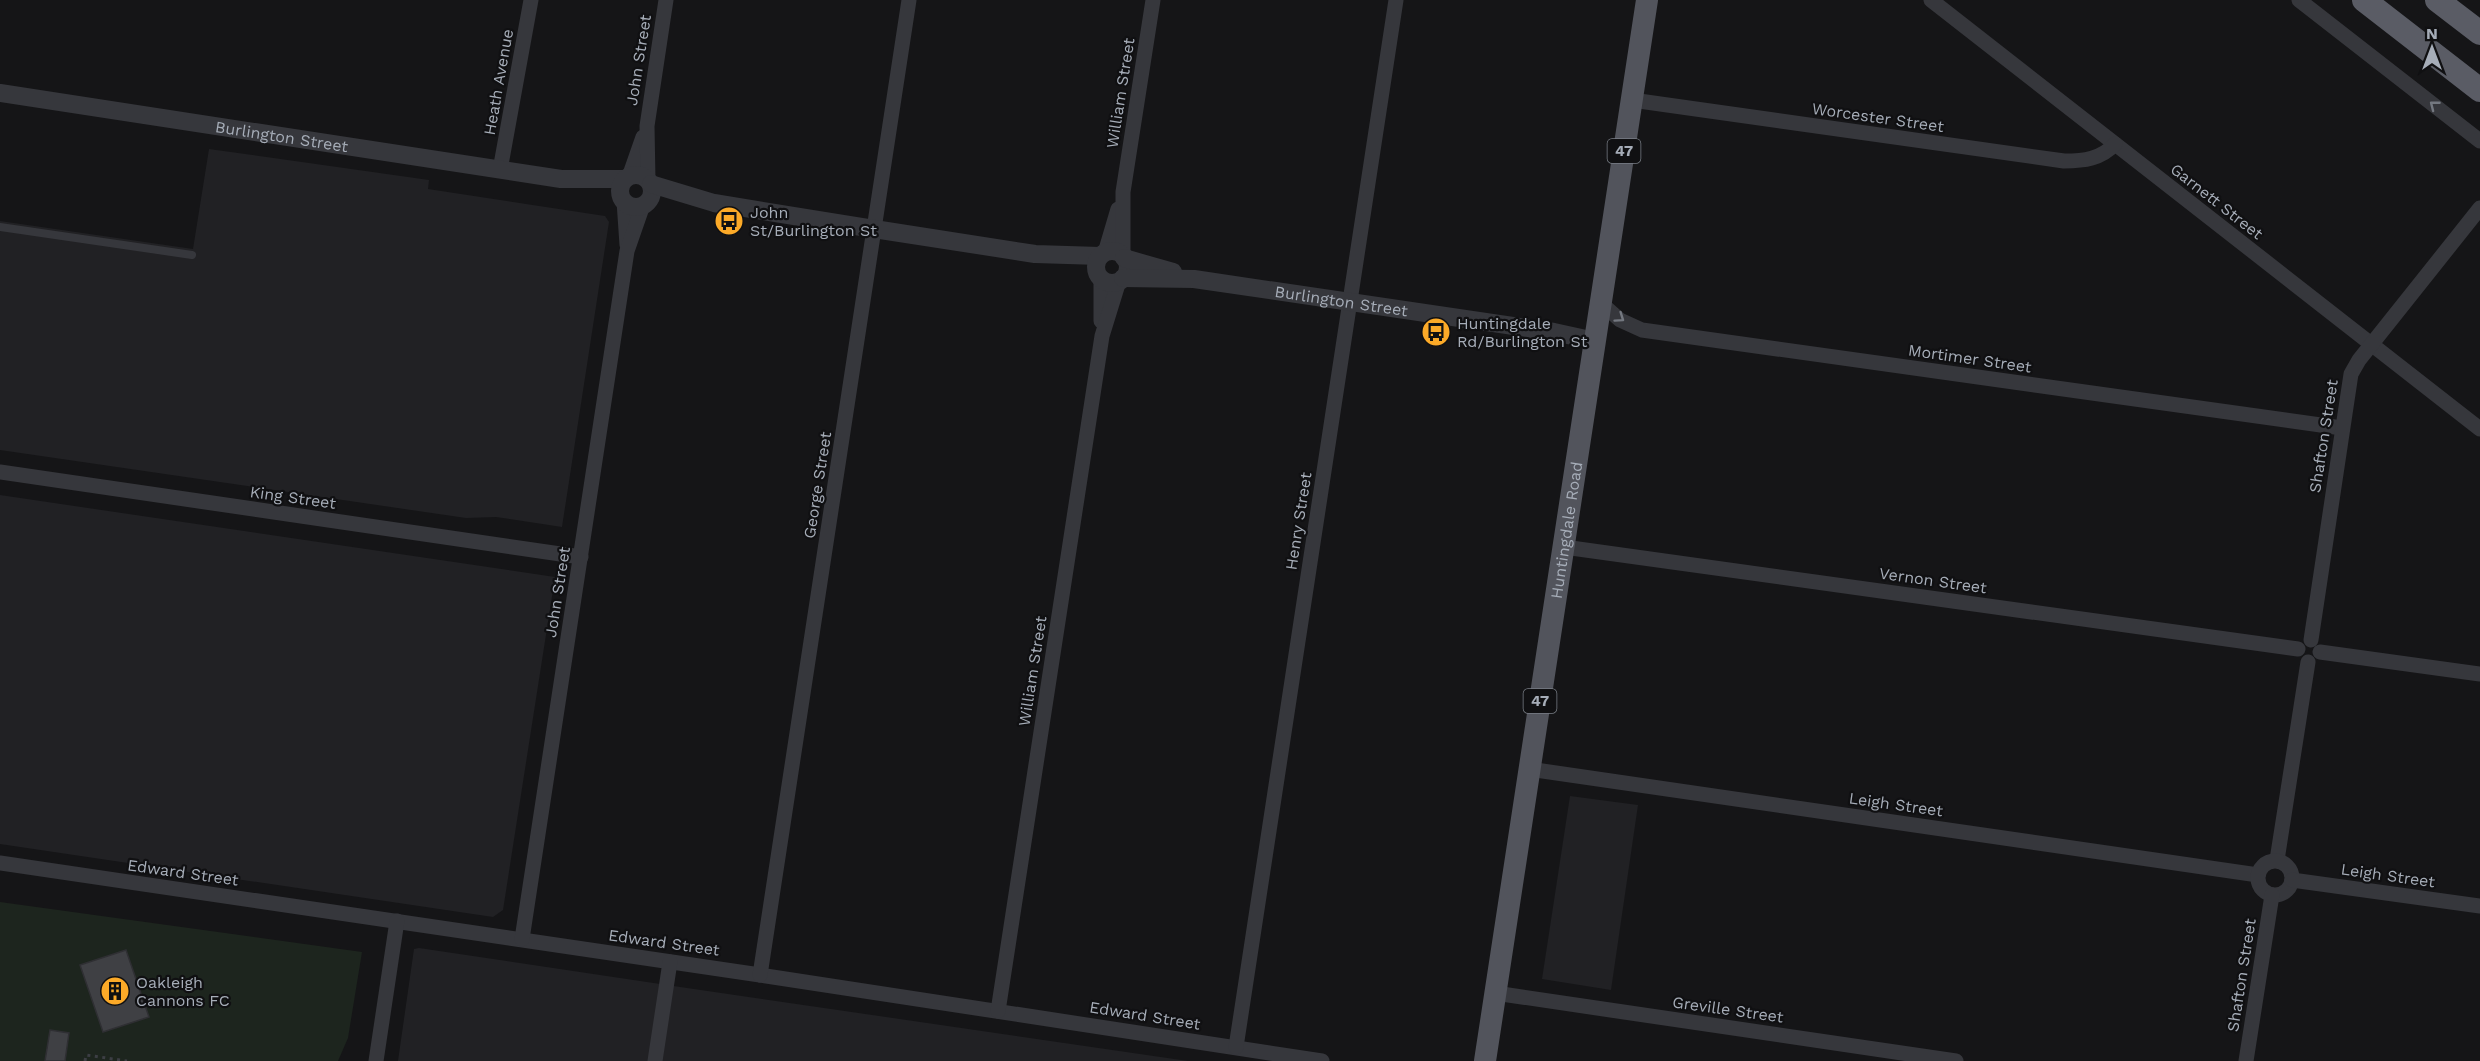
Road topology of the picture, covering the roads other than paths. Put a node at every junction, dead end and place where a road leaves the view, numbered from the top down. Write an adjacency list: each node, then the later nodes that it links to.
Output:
1 (531, 0): 18 (street, Heath Avenue)
2 (666, 0): 15 (street, John Street)
3 (909, 0): 26 (street, George Street)
4 (1153, 0): 21 (street, William Street)
5 (1396, 0): 35 (street, Henry Street)
6 (1647, 0): 14 (main road, Huntingdale Road / 47)
7 (1931, 0): 17 (street, Garnett Street)
8 (2299, 0): 16 (street, one-way to 8)
9 (2364, 0): 12 (highway)
10 (2438, 0): 11 (highway)
11 (2480, 33)
12 (2480, 90)
13 (1, 94): 18 (street, Burlington Street)
14 (1632, 100): 17 (street, Worcester Street); 36 (main road, Huntingdale Road / 47)
15 (647, 126): 19 (street, John Street); 20 (street, John Street)
16 (2480, 141)
17 (2115, 144): 39 (street, Garnett Street)
18 (501, 170): 20 (street, Burlington Street)
19 (649, 182): 20 (street); 22 (street); 23 (street)
20 (625, 188): 23 (street); 27 (street, John Street)
21 (1123, 192): 29 (street, William Street); 31 (street, William Street)
22 (714, 203): 23 (street); 26 (street)
23 (645, 204): 27 (street, John Street)
24 (2480, 208): 39 (street, Shafton Street)
25 (0, 227): 30 (lane)
26 (874, 229): 28 (street); 58 (street, George Street)
27 (627, 251): 44 (street, John Street)
28 (1035, 254): 29 (street); 32 (street)
29 (1102, 254): 31 (street); 32 (street)
30 (192, 255)
31 (1124, 257): 33 (street); 34 (street, Burlington Street)
32 (1099, 276): 33 (street); 37 (street, William Street)
33 (1121, 279): 34 (street, Burlington Street); 37 (street, William Street)
34 (1194, 279): 35 (street, Burlington Street)
35 (1350, 302): 38 (street, Burlington Street); 61 (street, Henry Street)
36 (1601, 303): 38 (main road, Huntingdale Road / 47); 40 (street, Mortimer Street, one-way to 40)
37 (1102, 336): 60 (street, William Street)
38 (1595, 341): 43 (main road, Huntingdale Road / 47)
39 (2372, 345): 40 (street, Shafton Street); 41 (street, Garnett Street)
40 (2342, 428): 45 (street, Shafton Street)
41 (2480, 429)
42 (0, 472): 44 (street, King Street)
43 (1563, 547): 46 (street, Vernon Street); 48 (main road, Huntingdale Road / 47)
44 (580, 557): 56 (street, John Street)
45 (2315, 646): 46 (street); 47 (street)
46 (2303, 656): 49 (street)
47 (2480, 674)
48 (1529, 769): 51 (street, Leigh Street); 59 (main road, Huntingdale Road / 47)
49 (2277, 860): 51 (street); 52 (street)
50 (0, 863): 55 (street, Edward Street)
51 (2258, 875): 53 (street)
52 (2292, 880): 53 (street); 54 (street, Leigh Street)
53 (2272, 895): 67 (street, Shafton Street)
54 (2480, 906)
55 (397, 921): 56 (street, Edward Street); 62 (street)
56 (522, 939): 57 (street, Edward Street)
57 (670, 962): 58 (street, Edward Street); 63 (street)
58 (760, 975): 60 (street, Edward Street)
59 (1495, 993): 65 (main road, Huntingdale Road / 47); 66 (street, Greville Street)
60 (998, 1011): 61 (street, Edward Street)
61 (1236, 1047): 64 (street, Edward Street)
62 (376, 1061)
63 (655, 1061)
64 (1322, 1061)
65 (1485, 1061)
66 (1956, 1061)
67 (2246, 1061)

